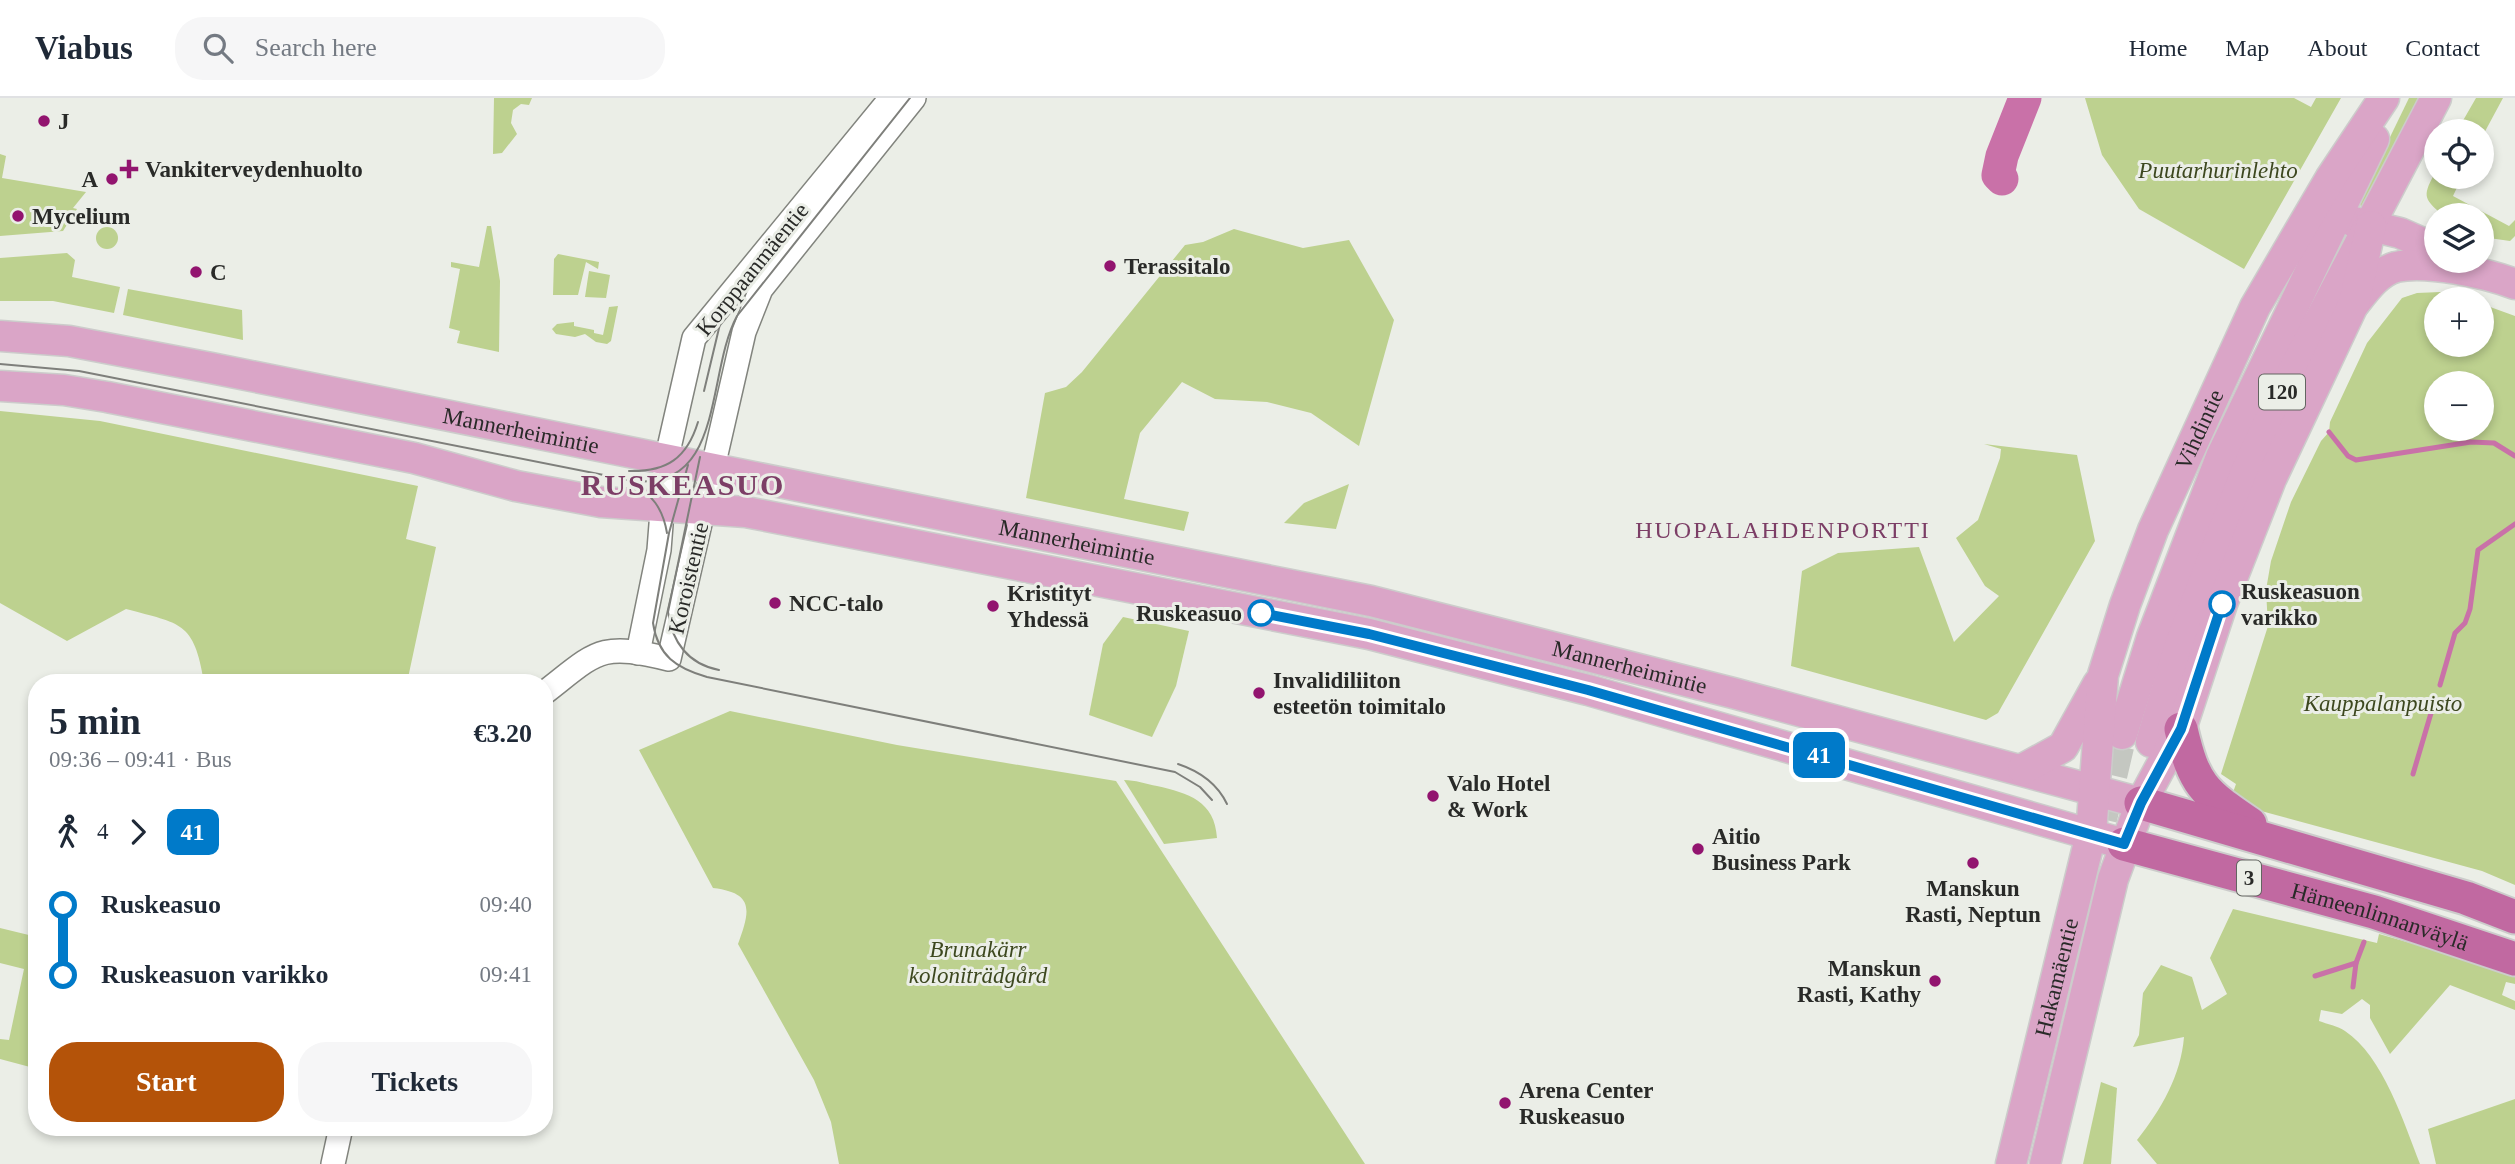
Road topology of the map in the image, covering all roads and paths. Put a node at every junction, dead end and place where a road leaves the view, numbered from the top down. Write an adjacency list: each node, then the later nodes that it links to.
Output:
1 (891, 98): 16 (street, Korppaanmäentie)
2 (914, 98): 17 (street, Korppaanmäentie)
3 (2384, 98): 8 (main road, Vihdintie)
4 (2394, 98): 6 (main road, Vihdintie / 120)
5 (2436, 98): 7 (main road, 120)
6 (2334, 225): 7 (main road); 8 (main road); 24 (main road, Vihdintie / 120)
7 (2371, 226): 9 (main road); 13 (main road); 25 (main road, 120)
8 (2297, 233): 21 (main road, Vihdintie)
9 (2424, 244)
10 (2480, 273): 11 (main road)
11 (2484, 275): 12 (main road); 13 (main road)
12 (2515, 284)
13 (2354, 303): 23 (main road)
14 (0, 337): 16 (main road, Mannerheimintie)
15 (0, 386): 18 (main road, Mannerheimintie)
16 (666, 461): 17 (main road, Mannerheimintie); 18 (street, Korppaanmäentie)
17 (714, 468): 19 (street, Korppaanmäentie); 26 (main road, Mannerheimintie)
18 (663, 507): 19 (main road, Mannerheimintie); 20 (street, Koroistentie)
19 (705, 507): 20 (street, Koroistentie); 29 (main road, Mannerheimintie)
20 (638, 653): 22 (street, Koroistentie)
21 (2103, 675): 26 (main road); 27 (main road, Vihdintie)
22 (553, 686)
23 (2181, 729): 28 (main road); 30 (highway)
24 (2122, 734)
25 (2151, 742)
26 (2023, 769): 27 (main road, Mannerheimintie)
27 (2096, 790): 28 (main road, Mannerheimintie); 29 (main road, Hakamäentie)
28 (2141, 803): 30 (highway, Hämeenlinnanväylä / 3); 31 (main road, Hakamäentie)
29 (2091, 834): 31 (main road, Mannerheimintie); 35 (main road, Hakamäentie)
30 (2275, 841): 32 (highway, Hämeenlinnanväylä / 3)
31 (2124, 844): 33 (highway, Hämeenlinnanväylä / 3); 36 (main road, Hakamäentie)
32 (2515, 917)
33 (2515, 959)
34 (339, 1136): 37 (street)
35 (2012, 1157): 36 (main road)
36 (2045, 1160)
37 (333, 1164)

